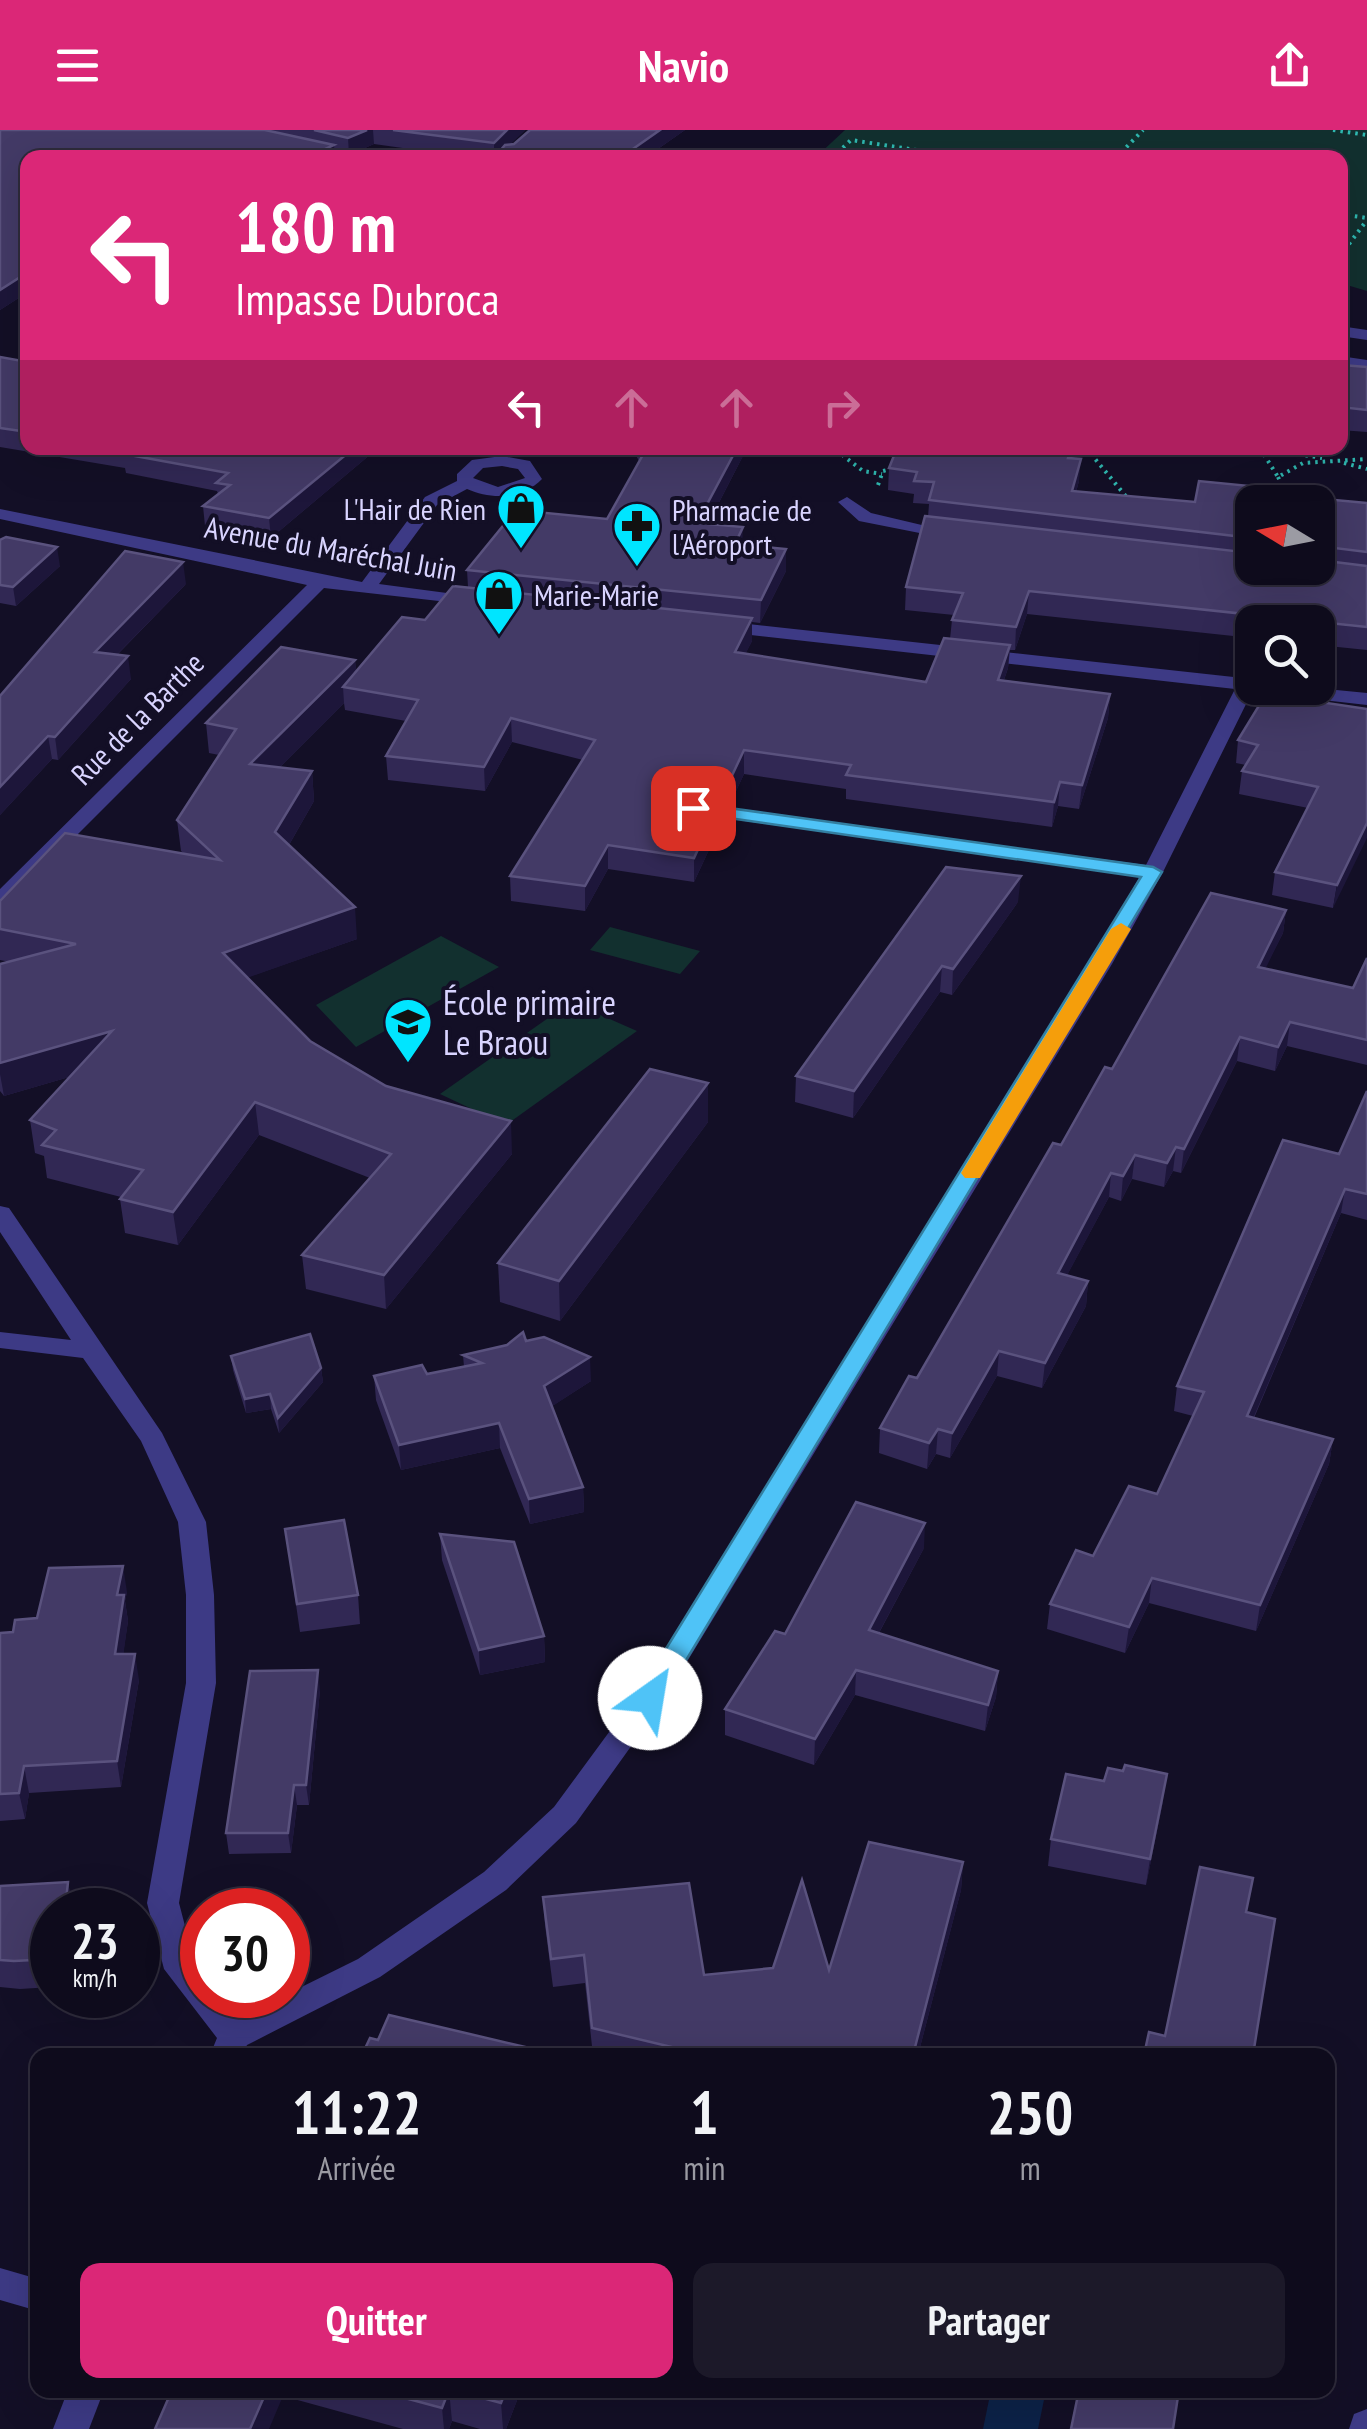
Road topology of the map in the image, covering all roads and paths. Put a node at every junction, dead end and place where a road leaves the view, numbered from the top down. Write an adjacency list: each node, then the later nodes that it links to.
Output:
1 (1144, 130): 6 (path)
2 (1333, 130): 3 (path)
3 (1367, 135)
4 (840, 150): 5 (path)
5 (916, 150)
6 (1124, 150)
7 (1367, 219): 8 (path)
8 (1348, 245)
9 (842, 455): 17 (path)
10 (1092, 455): 22 (path)
11 (1264, 455): 18 (path)
12 (1304, 455): 14 (path)
13 (1367, 459): 14 (path)
14 (1335, 460): 16 (path); 18 (path)
15 (900, 466): 17 (path)
16 (1367, 470)
17 (882, 474): 24 (path)
18 (1278, 477): 20 (path)
19 (466, 483): 27 (street)
20 (1282, 485)
21 (848, 502): 24 (street)
22 (1130, 502)
23 (0, 514): 26 (street, Avenue du Maréchal Juin)
24 (866, 517): 25 (street)
25 (974, 538)
26 (320, 582): 27 (street, Avenue du Maréchal Juin); 36 (street, Rue de la Barthe)
27 (366, 590): 28 (street, Avenue du Maréchal Juin)
28 (504, 604)
29 (696, 625): 30 (street)
30 (1235, 684)
31 (1335, 695): 32 (street)
32 (1367, 699)
33 (1245, 705): 35 (street)
34 (693, 808): 35 (street)
35 (1153, 872): 40 (street)
36 (0, 900)
37 (0, 1212): 39 (street)
38 (0, 1340): 39 (street)
39 (91, 1352): 40 (street)
40 (230, 2046)
41 (0, 2284): 42 (street)
42 (30, 2293)
43 (83, 2398): 44 (street)
44 (71, 2429)

